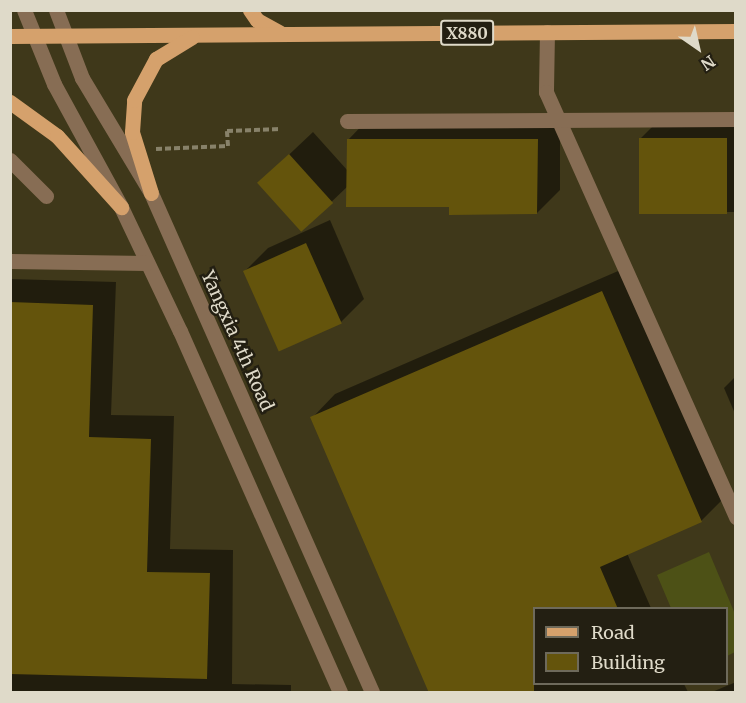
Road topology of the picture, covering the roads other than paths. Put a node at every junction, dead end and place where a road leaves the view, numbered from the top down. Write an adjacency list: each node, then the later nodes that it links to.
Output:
1 (24, 10): 9 (street)
2 (56, 10): 10 (street, Yangxia 4th Road)
3 (250, 10): 6 (main road)
4 (735, 31): 5 (main road, X880)
5 (547, 32): 6 (main road, X880); 13 (street)
6 (284, 34): 7 (main road, X880)
7 (198, 35): 10 (main road, X880); 16 (main road)
8 (10, 36): 9 (main road, X880)
9 (34, 36): 10 (main road, X880); 18 (street)
10 (66, 36): 16 (street, Yangxia 4th Road)
11 (10, 102): 18 (main road)
12 (735, 119): 13 (street)
13 (559, 120): 14 (street); 21 (street)
14 (347, 121)
15 (10, 160): 17 (street)
16 (151, 193): 23 (street, Yangxia 4th Road)
17 (46, 196)
18 (121, 207): 20 (street)
19 (10, 261): 20 (street)
20 (147, 263): 22 (street)
21 (735, 517)
22 (340, 693)
23 (372, 693)

